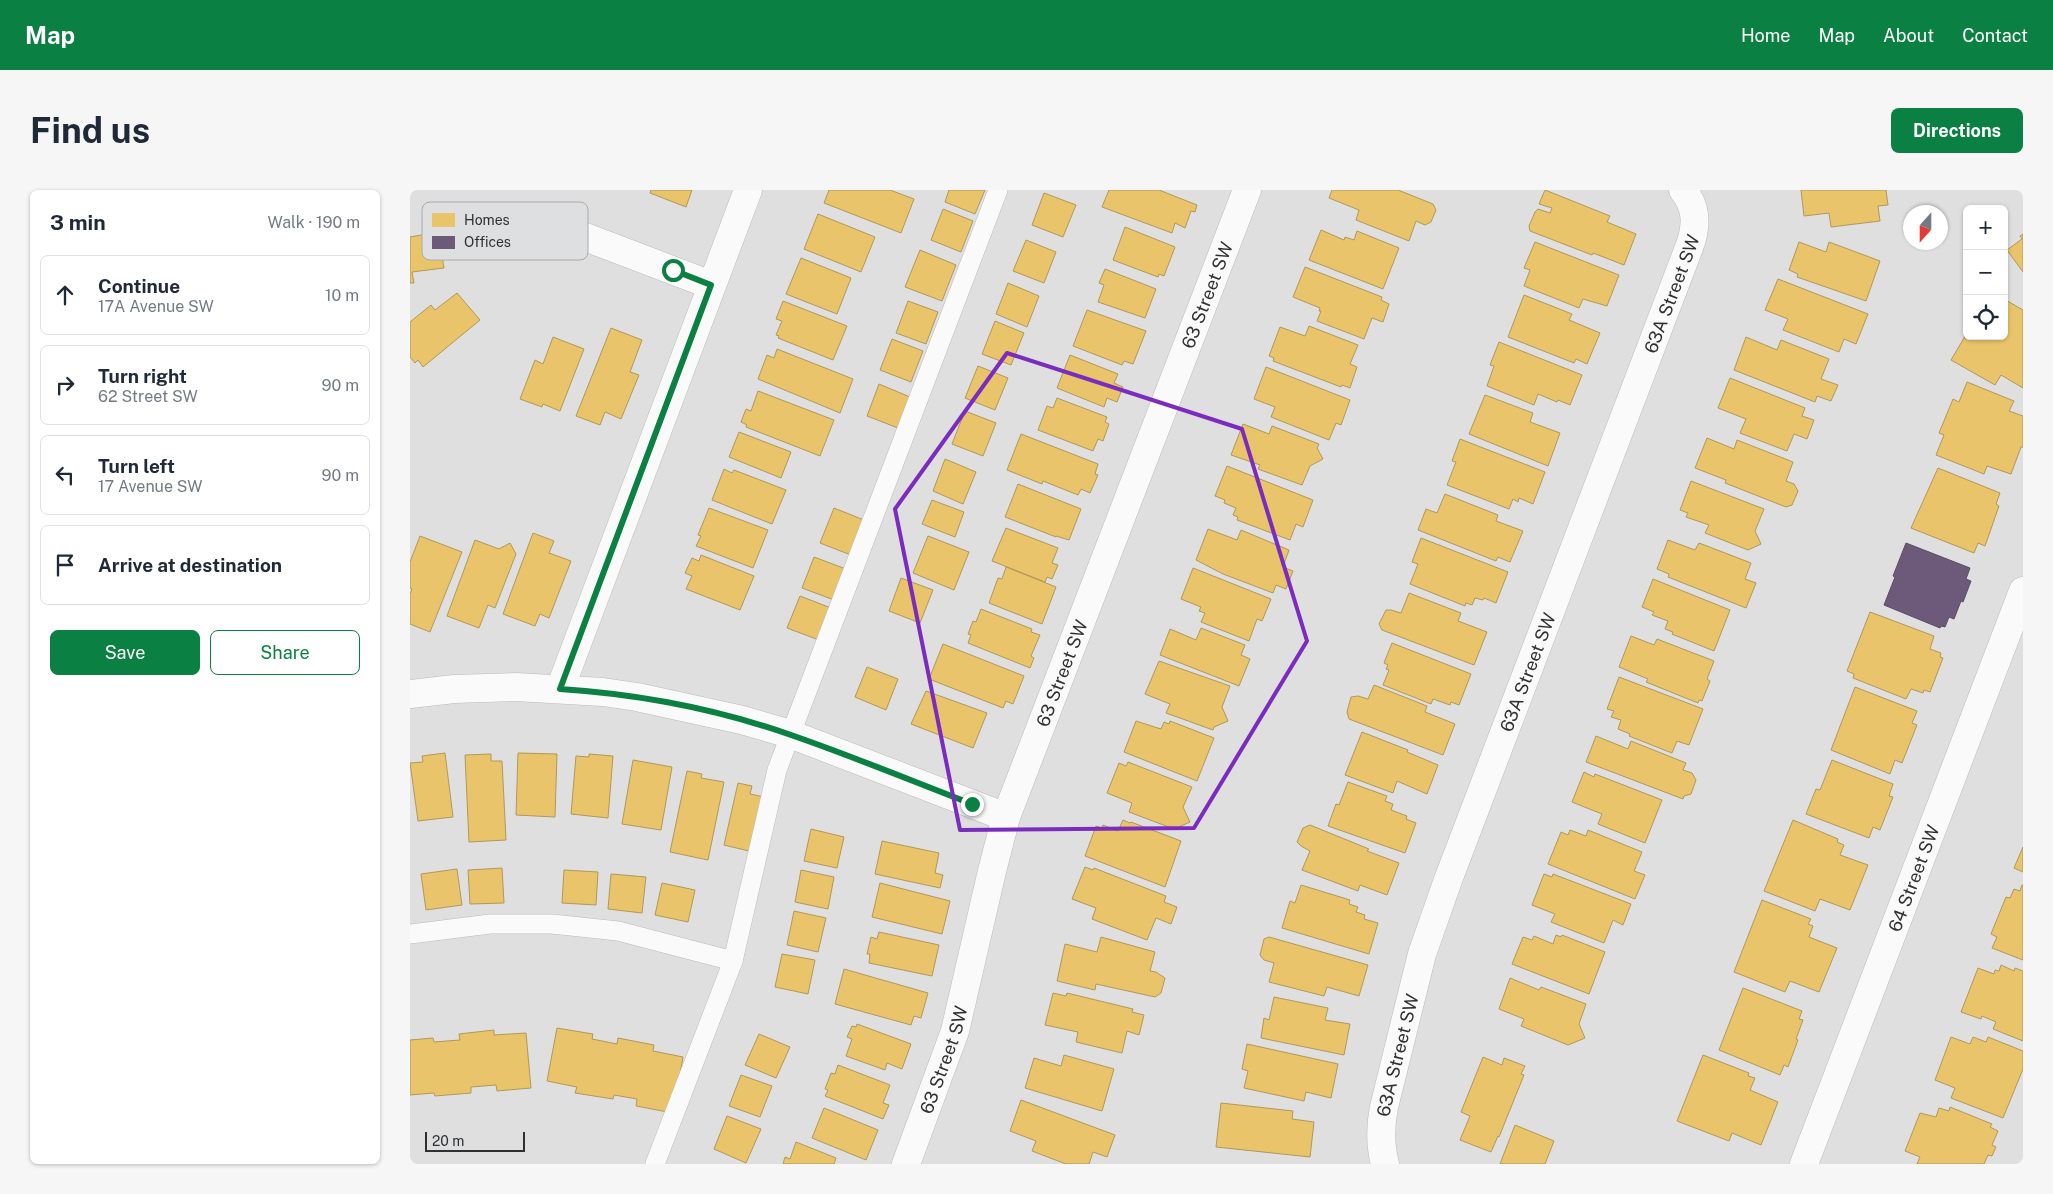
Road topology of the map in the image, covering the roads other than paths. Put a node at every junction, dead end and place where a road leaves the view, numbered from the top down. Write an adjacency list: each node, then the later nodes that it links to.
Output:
1 (748, 190): 6 (street)
2 (998, 190): 10 (lane)
3 (1247, 190): 11 (street, 63 Street SW)
4 (1687, 196): 14 (street, 63A Street SW)
5 (588, 238): 6 (street)
6 (711, 285): 8 (street)
7 (2023, 591): 17 (street, 64 Street SW)
8 (560, 689): 9 (street); 10 (street)
9 (410, 694)
10 (790, 734): 11 (street); 13 (lane)
11 (1006, 817): 16 (street, 63 Street SW)
12 (410, 934): 13 (lane)
13 (733, 961): 15 (lane)
14 (1383, 1156)
15 (655, 1164)
16 (906, 1164)
17 (1804, 1164)

